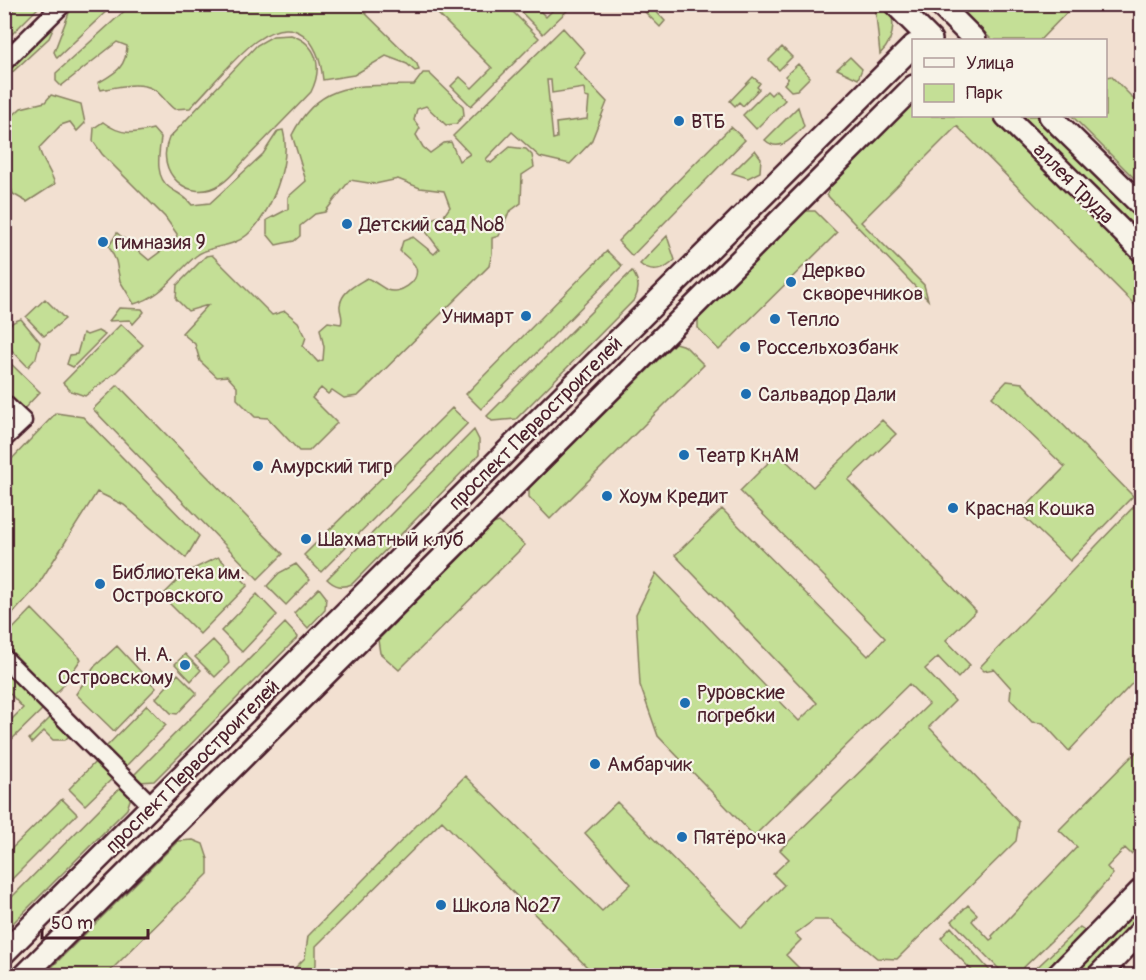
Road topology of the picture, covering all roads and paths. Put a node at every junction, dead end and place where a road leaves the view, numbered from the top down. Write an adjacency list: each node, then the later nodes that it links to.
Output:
1 (63, 4): 8 (street)
2 (895, 4): 5 (main road)
3 (943, 8): 4 (main road); 6 (main road, проспект Первостроителей)
4 (967, 38)
5 (921, 39)
6 (923, 39)
7 (912, 50): 12 (main road, проспект Первостроителей)
8 (4, 62)
9 (912, 88): 13 (main road, проспект Первостроителей)
10 (1007, 117): 15 (main road, аллея Труда)
11 (1051, 117): 14 (main road, аллея Труда)
12 (789, 170): 13 (main road); 16 (main road, проспект Первостроителей)
13 (810, 191): 17 (main road, проспект Первостроителей)
14 (1142, 206)
15 (1142, 251)
16 (656, 303): 17 (main road); 20 (main road, проспект Первостроителей)
17 (676, 324): 21 (main road, проспект Первостроителей)
18 (4, 403): 19 (street)
19 (4, 440)
20 (507, 451): 21 (main road); 22 (main road, проспект Первостроителей)
21 (528, 472): 23 (main road, проспект Первостроителей)
22 (333, 625): 23 (main road); 25 (main road, проспект Первостроителей)
23 (354, 646): 26 (main road, проспект Первостроителей)
24 (4, 658): 25 (street)
25 (152, 806): 26 (main road); 29 (main road, проспект Первостроителей)
26 (173, 827): 30 (main road, проспект Первостроителей)
27 (1142, 889): 31 (main road)
28 (1142, 930): 32 (main road)
29 (4, 953)
30 (24, 975)
31 (1057, 975)
32 (1098, 975)

